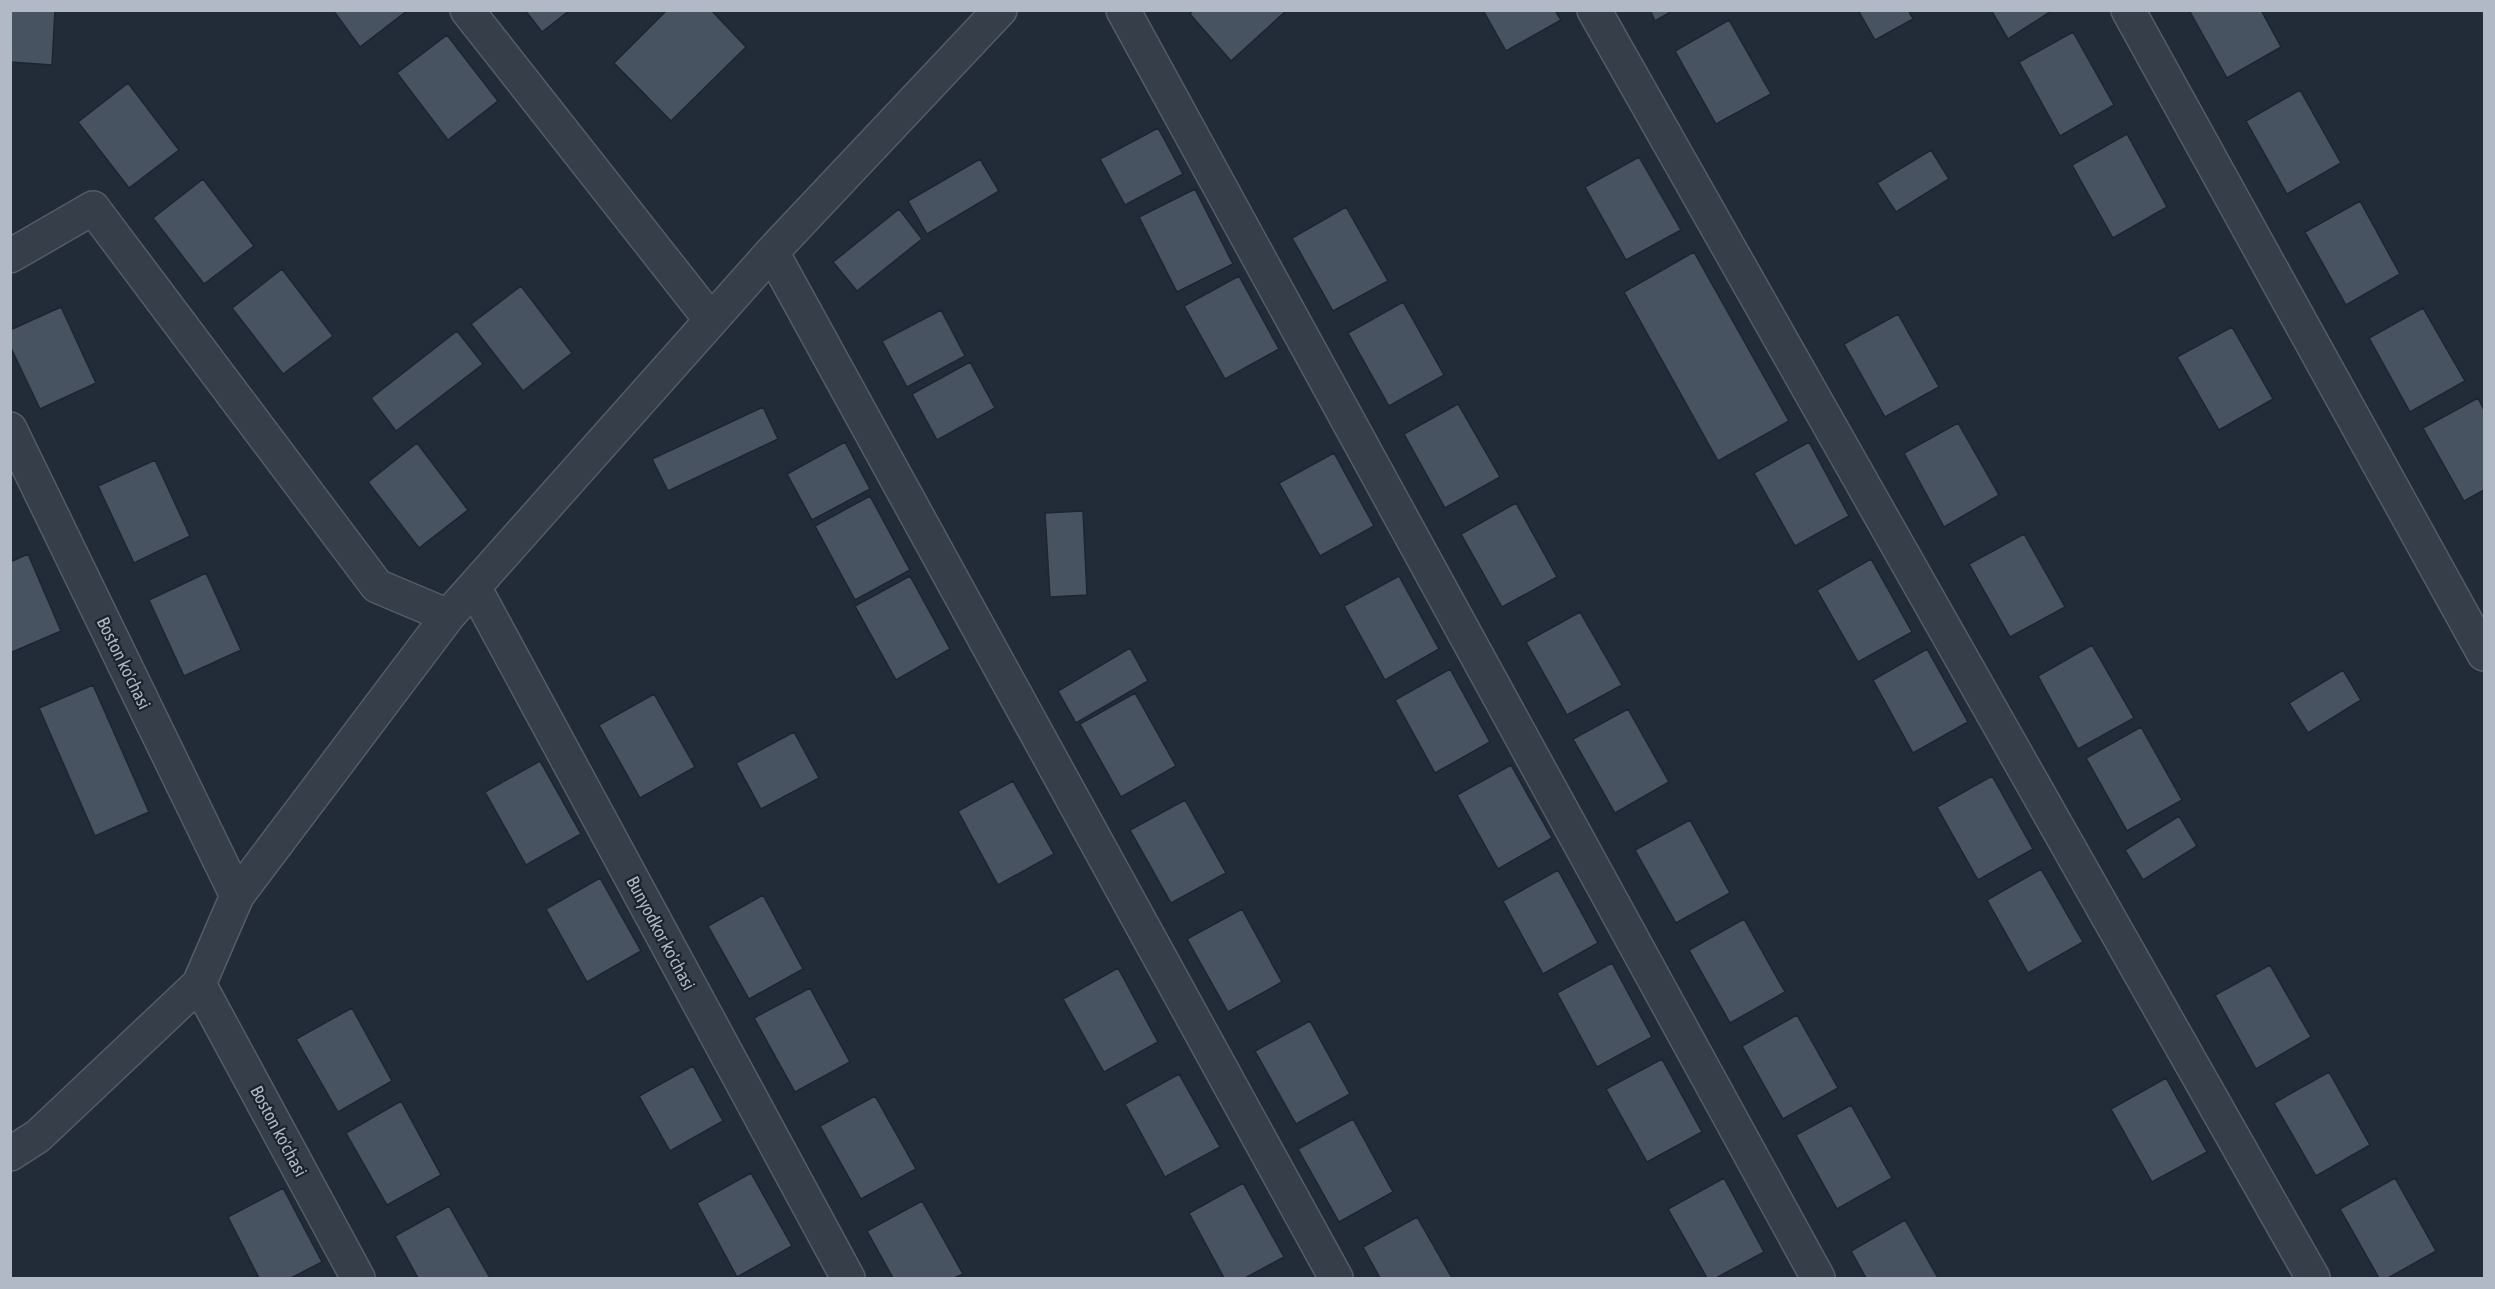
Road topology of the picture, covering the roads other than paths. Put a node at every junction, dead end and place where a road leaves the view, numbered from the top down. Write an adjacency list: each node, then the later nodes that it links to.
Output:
1 (467, 10): 8 (street)
2 (1000, 10): 6 (street)
3 (1123, 10): 19 (street)
4 (1594, 10): 20 (street)
5 (2127, 10): 12 (street)
6 (772, 252): 8 (street); 18 (street)
7 (10, 256): 11 (street)
8 (711, 320): 10 (street)
9 (10, 429): 13 (street, Boston ko'chasi)
10 (474, 587): 11 (street); 17 (street, Bunyodkor ko'chasi)
11 (448, 616): 13 (street)
12 (2484, 654)
13 (237, 896): 14 (street)
14 (199, 984): 15 (street); 16 (street, Boston ko'chasi)
15 (10, 1154)
16 (358, 1278)
17 (848, 1278)
18 (1336, 1278)
19 (1818, 1278)
20 (2313, 1278)

